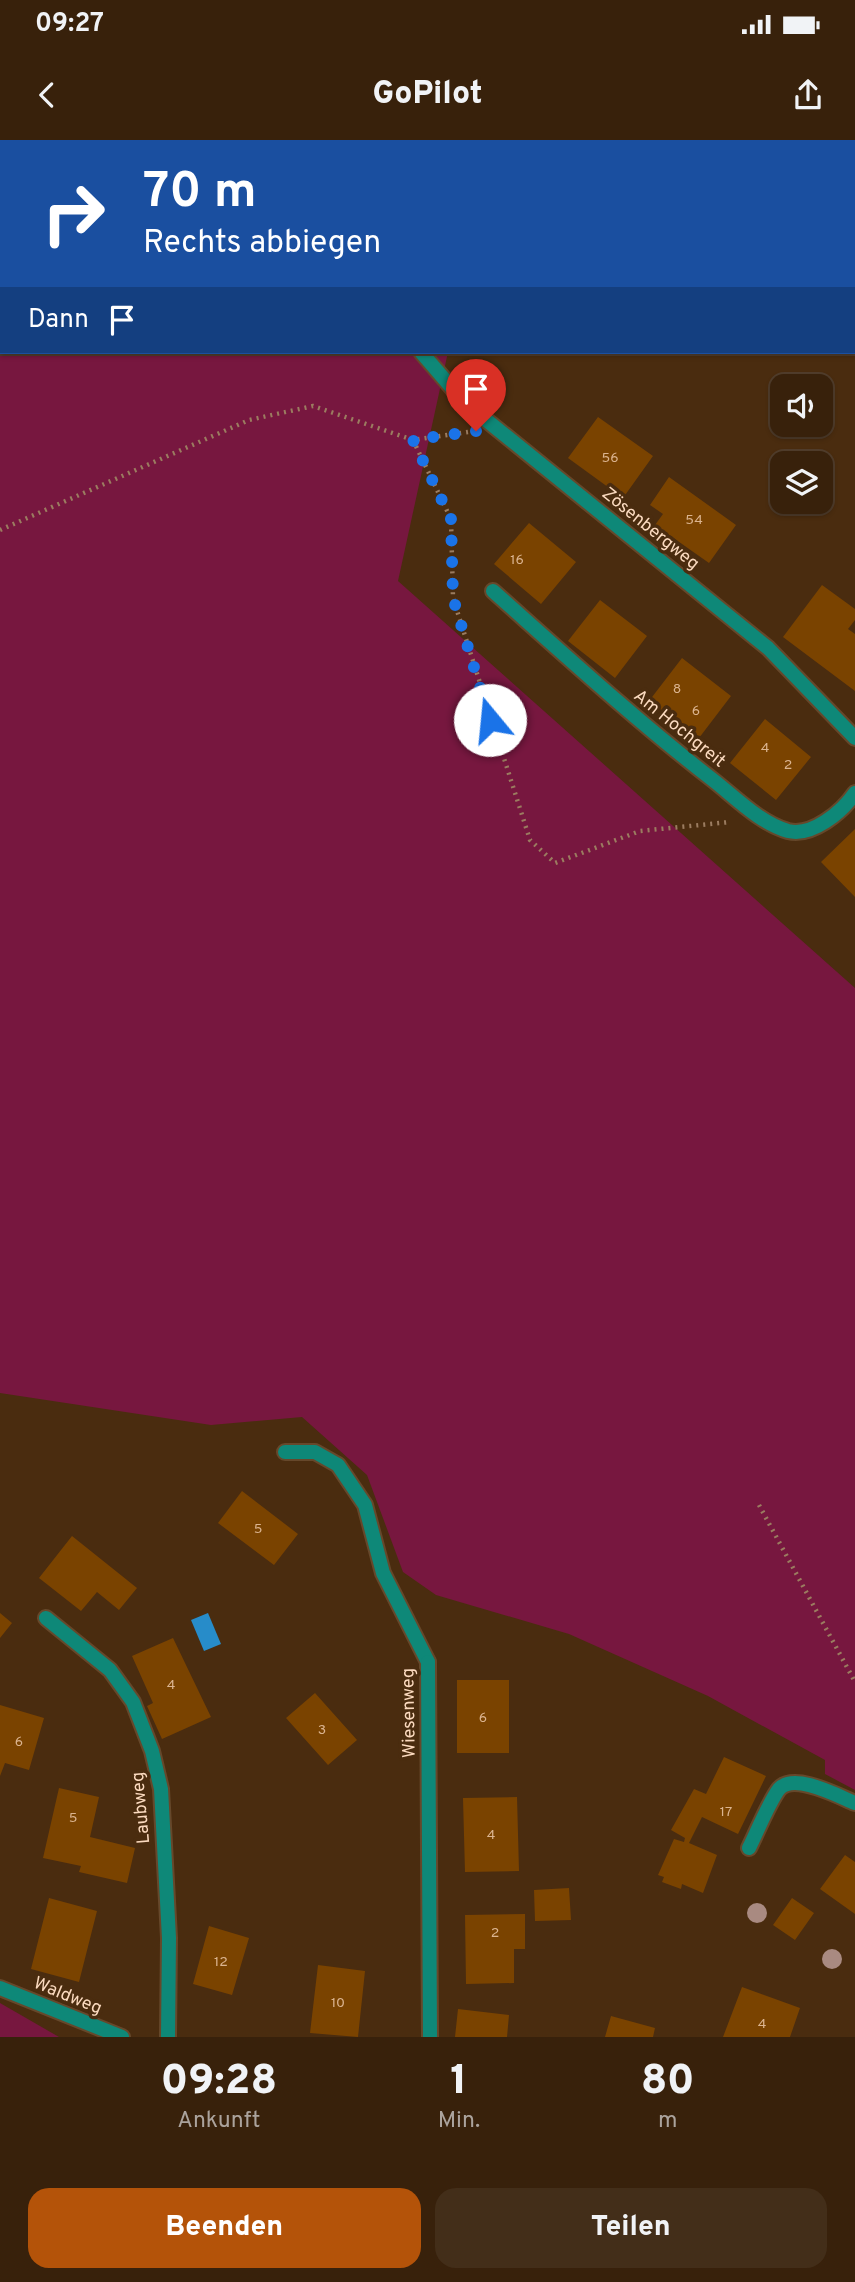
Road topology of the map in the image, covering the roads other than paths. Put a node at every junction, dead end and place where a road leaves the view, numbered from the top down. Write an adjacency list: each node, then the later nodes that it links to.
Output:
1 (423, 354): 3 (street, Zösenbergweg)
2 (493, 591): 4 (street, Am Hochgreit)
3 (855, 738)
4 (855, 793)
5 (285, 1452): 12 (street, Wiesenweg)
6 (46, 1618): 11 (street, Laubweg)
7 (855, 1803): 8 (street)
8 (749, 1848)
9 (0, 1988): 10 (street, Waldweg)
10 (122, 2037)
11 (168, 2037)
12 (430, 2037)

